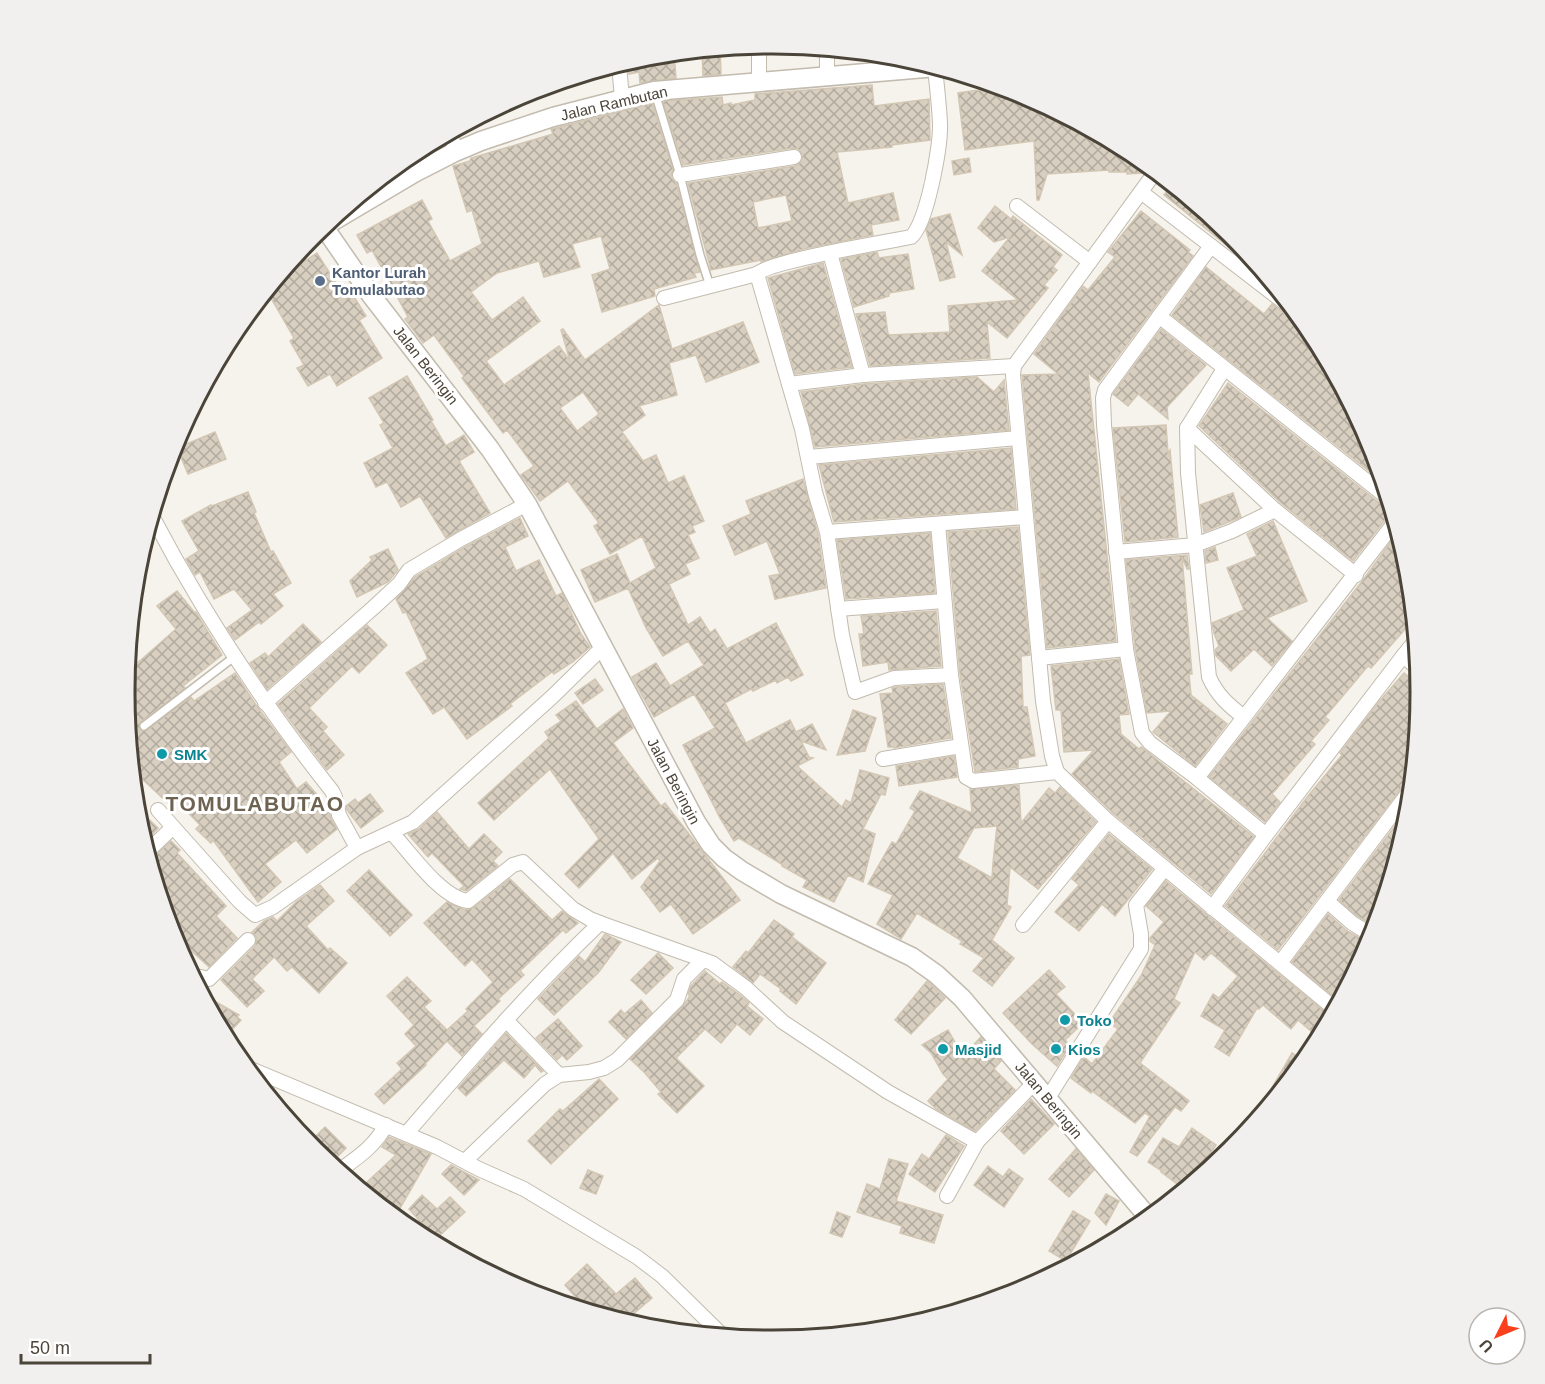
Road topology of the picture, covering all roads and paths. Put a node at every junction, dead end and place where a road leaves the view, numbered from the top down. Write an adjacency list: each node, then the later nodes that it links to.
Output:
1 (759, 54): 7 (street)
2 (827, 56): 5 (street)
3 (910, 69): 5 (street, Jalan Rambutan)
4 (620, 73): 9 (street)
5 (827, 76): 7 (street, Jalan Rambutan)
6 (937, 76): 20 (street)
7 (759, 82): 8 (street, Jalan Rambutan)
8 (654, 92): 9 (street, Jalan Rambutan); 13 (lane)
9 (622, 99): 11 (street, Jalan Rambutan)
10 (452, 140): 11 (street)
11 (454, 152): 16 (street, Jalan Rambutan)
12 (794, 157): 13 (street)
13 (680, 175): 23 (lane)
14 (1151, 179): 15 (street)
15 (1141, 192): 19 (street); 21 (street)
16 (361, 205)
17 (1017, 206): 21 (street)
18 (327, 235): 35 (street, Jalan Beringin)
19 (1211, 246): 24 (street); 26 (street)
20 (830, 253): 22 (street); 29 (street)
21 (1090, 262): 27 (street)
22 (757, 274): 23 (street); 30 (street)
23 (710, 286): 25 (street)
24 (1266, 288)
25 (664, 298)
26 (1159, 316): 28 (street); 43 (street)
27 (1014, 366): 29 (street); 32 (street)
28 (1224, 369): 31 (street); 34 (street)
29 (863, 375): 30 (street)
30 (789, 384): 33 (street)
31 (1187, 428): 36 (street); 42 (street)
32 (1018, 438): 33 (street); 37 (street)
33 (809, 458): 41 (street)
34 (1378, 490)
35 (527, 504): 47 (street, Jalan Beringin); 55 (street)
36 (1275, 510): 42 (street); 44 (street)
37 (1026, 517): 38 (street); 52 (street)
38 (938, 524): 41 (street); 45 (street)
39 (157, 525): 51 (street)
40 (1390, 529): 44 (street)
41 (826, 532): 46 (street)
42 (1195, 545): 43 (street); 56 (street)
43 (1116, 552): 48 (street)
44 (1356, 575): 56 (street)
45 (944, 600): 46 (street); 54 (street)
46 (838, 609): 54 (street)
47 (603, 647): 66 (street); 84 (street, Jalan Beringin)
48 (1126, 649): 52 (street); 61 (street)
49 (1409, 649): 50 (street)
50 (1403, 656): 53 (street); 67 (street)
51 (234, 657): 55 (street); 57 (lane)
52 (1039, 658): 60 (street)
53 (1409, 661)
54 (951, 675): 58 (street)
55 (265, 703): 69 (street)
56 (1244, 717): 61 (street)
57 (144, 726)
58 (961, 746): 59 (street); 60 (street)
59 (883, 759)
60 (1057, 772): 64 (street)
61 (1197, 778): 67 (street)
62 (1400, 804): 71 (street)
63 (158, 810): 65 (street)
64 (1108, 821): 70 (street); 74 (street)
65 (172, 828): 68 (street); 69 (street)
66 (392, 833): 69 (street); 73 (street)
67 (1266, 835): 72 (street)
68 (154, 846)
69 (357, 848)
70 (1165, 868): 72 (street); 85 (street)
71 (1327, 901): 75 (street); 78 (street)
72 (1212, 908): 78 (street)
73 (600, 922): 77 (street); 81 (street)
74 (1023, 925)
75 (1364, 930)
76 (248, 940): 79 (street)
77 (703, 960): 83 (street); 88 (street)
78 (1280, 963): 80 (street)
79 (202, 977)
80 (1329, 1004)
81 (506, 1020): 83 (street); 87 (street)
82 (261, 1073): 86 (street)
83 (559, 1075): 89 (street)
84 (1035, 1082): 85 (street, Jalan Beringin); 88 (street)
85 (1048, 1098): 92 (street, Jalan Beringin)
86 (386, 1125): 87 (street); 90 (street)
87 (406, 1134): 89 (street)
88 (977, 1142): 91 (street)
89 (465, 1161): 93 (street)
90 (346, 1166)
91 (947, 1196)
92 (1143, 1211)
93 (714, 1327)

